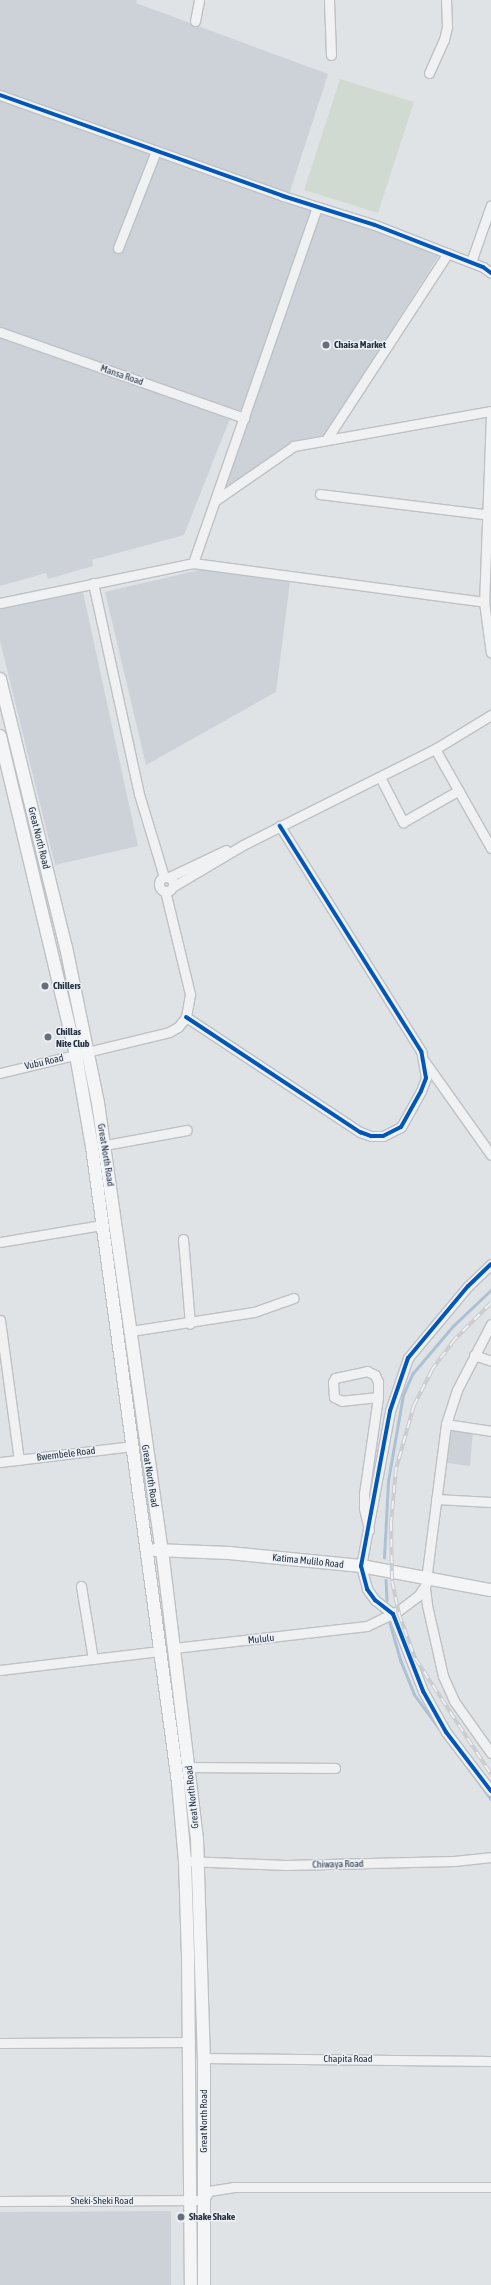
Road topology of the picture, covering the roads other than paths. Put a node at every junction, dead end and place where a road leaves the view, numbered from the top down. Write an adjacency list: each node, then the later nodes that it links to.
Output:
1 (199, 0): 4 (street)
2 (329, 0): 5 (street)
3 (446, 0): 6 (street)
4 (196, 21)
5 (331, 56)
6 (429, 73)
7 (0, 95): 8 (street)
8 (156, 151): 10 (street); 11 (street)
9 (491, 205): 13 (street)
10 (317, 207): 12 (street); 17 (street)
11 (118, 248)
12 (448, 253): 13 (street); 18 (street)
13 (471, 262): 14 (street)
14 (491, 272)
15 (0, 332): 17 (street, Mansa Road)
16 (491, 412): 18 (street); 21 (street)
17 (244, 418): 20 (street)
18 (326, 440): 20 (street)
19 (320, 494): 21 (street)
20 (216, 500): 22 (street)
21 (489, 516): 24 (street)
22 (193, 563): 23 (street); 24 (street)
23 (93, 583): 25 (street); 36 (street)
24 (484, 602): 26 (street)
25 (0, 603)
26 (491, 653)
27 (0, 679): 40 (main road, Great North Road)
28 (491, 715): 30 (street)
29 (0, 736): 41 (main road, Great North Road)
30 (435, 749): 31 (street); 32 (street)
31 (380, 777): 32 (street); 33 (street)
32 (458, 790): 35 (street)
33 (280, 826): 34 (street); 42 (street)
34 (243, 845): 36 (street); 37 (street)
35 (491, 848)
36 (166, 877): 37 (street); 38 (street)
37 (174, 886): 38 (street)
38 (165, 891): 39 (street)
39 (186, 1017): 40 (street, Vubu Road); 42 (street)
40 (89, 1052): 41 (street, Vubu Road); 45 (main road, Great North Road)
41 (76, 1055): 43 (street, Vubu Road); 47 (main road, Great North Road)
42 (425, 1062): 46 (street)
43 (0, 1073)
44 (187, 1130): 45 (street)
45 (105, 1145): 55 (main road, Great North Road)
46 (491, 1155)
47 (102, 1225): 49 (street); 61 (main road, Great North Road)
48 (183, 1239): 53 (street)
49 (0, 1242)
50 (491, 1264): 66 (street)
51 (294, 1298): 53 (street)
52 (0, 1320): 62 (street)
53 (190, 1324): 55 (street)
54 (491, 1324): 56 (street)
55 (131, 1331): 68 (main road, Great North Road)
56 (474, 1355): 57 (street); 59 (street)
57 (491, 1361)
58 (378, 1397): 58 (street); 66 (street)
59 (446, 1424): 60 (street); 64 (street)
60 (491, 1431)
61 (132, 1446): 62 (street, Bwembele Road); 67 (main road, Great North Road)
62 (20, 1460): 63 (street, Bwembele Road)
63 (0, 1462)
64 (436, 1499): 65 (street); 70 (street)
65 (491, 1502)
66 (369, 1532): 69 (street)
67 (148, 1550): 68 (main road, Katima Mulilo Road); 75 (main road, Great North Road)
68 (162, 1550): 69 (main road, Katima Mulilo Road); 74 (main road, Great North Road)
69 (361, 1566): 70 (main road, Katima Mulilo Road); 73 (street)
70 (427, 1580): 72 (main road, Katima Mulilo Road); 73 (street, Mululu); 78 (street)
71 (81, 1586): 76 (street)
72 (491, 1590)
73 (393, 1614): 74 (street, Mululu); 81 (street)
74 (174, 1648): 79 (main road, Great North Road)
75 (160, 1651): 76 (street); 84 (main road, Great North Road)
76 (93, 1659): 77 (street)
77 (0, 1670)
78 (491, 1753)
79 (189, 1767): 80 (street); 83 (main road, Great North Road)
80 (335, 1768)
81 (491, 1791)
82 (491, 1857): 83 (street, Chiwaya Road)
83 (198, 1860): 84 (street, Chiwaya Road); 87 (main road, Great North Road)
84 (185, 1861): 85 (main road, Great North Road)
85 (190, 2042): 86 (street); 92 (main road, Great North Road)
86 (0, 2043)
87 (204, 2058): 88 (street, Chapita Road); 90 (main road, Great North Road)
88 (491, 2061)
89 (491, 2187): 90 (street)
90 (204, 2200): 92 (street, Sheki-Sheki Road); 94 (main road, Great North Road)
91 (0, 2201): 92 (street, Sheki-Sheki Road)
92 (190, 2201): 93 (main road, Great North Road)
93 (191, 2285)
94 (204, 2285)

